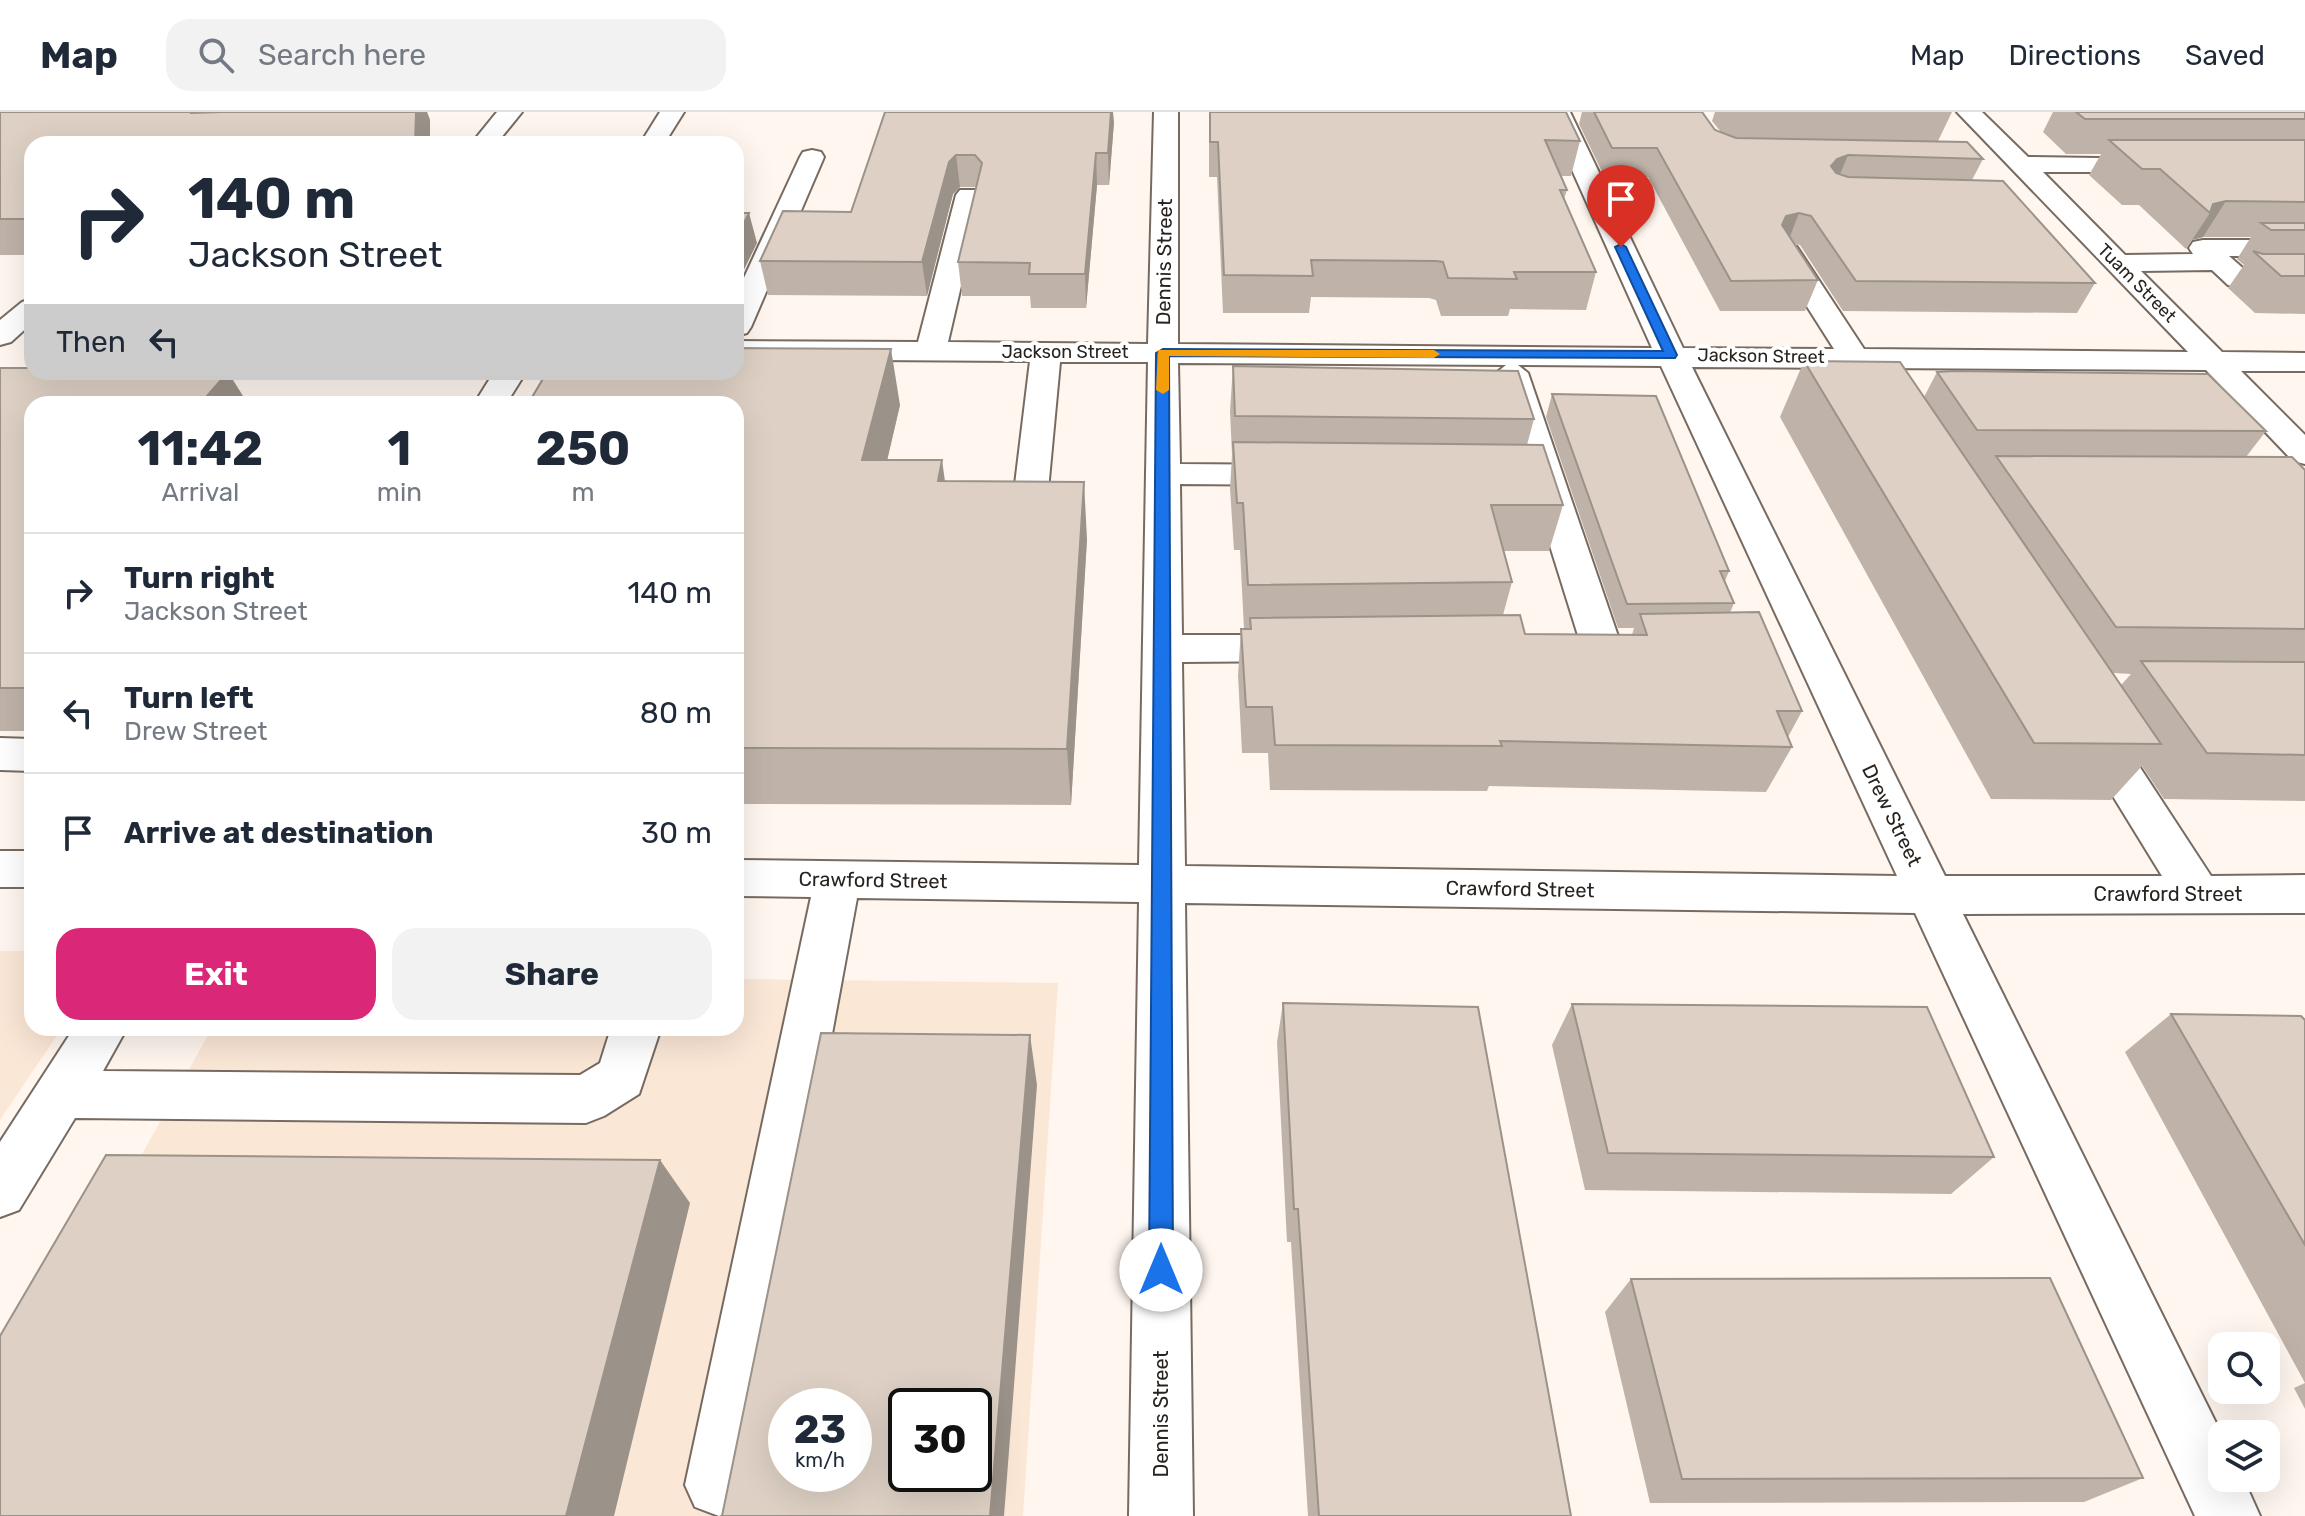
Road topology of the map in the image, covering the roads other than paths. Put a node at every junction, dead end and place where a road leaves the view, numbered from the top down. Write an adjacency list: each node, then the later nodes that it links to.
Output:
1 (510, 112): 6 (street)
2 (672, 112): 7 (street)
3 (1166, 112): 26 (street, Dennis Street)
4 (1558, 112): 28 (street, Drew Street)
5 (1969, 112): 10 (street, Tuam Street)
6 (490, 136)
7 (657, 136)
8 (812, 157): 20 (street)
9 (1987, 161): 10 (street)
10 (2019, 163): 11 (street); 14 (street, Tuam Street)
11 (2179, 164)
12 (969, 195): 24 (street)
13 (2024, 199): 14 (street)
14 (2055, 200): 18 (street, Tuam Street)
15 (2305, 248): 17 (street)
16 (1787, 253): 29 (street)
17 (2219, 262): 18 (street); 19 (street)
18 (2117, 263): 30 (street, Tuam Street)
19 (2305, 279)
20 (744, 309)
21 (24, 321): 22 (street)
22 (11, 343)
23 (744, 350): 24 (street, Jackson Street)
24 (931, 351): 25 (street, Jackson Street)
25 (1046, 352): 26 (street, Jackson Street); 36 (street)
26 (1163, 353): 27 (street, Jackson Street); 34 (street, Dennis Street)
27 (1506, 354): 28 (street, Jackson Street); 37 (street)
28 (1671, 355): 29 (street, Jackson Street); 50 (street, Drew Street)
29 (1854, 357): 30 (street, Jackson Street); 32 (street)
30 (2214, 361): 31 (street, Jackson Street); 33 (street, Tuam Street)
31 (2305, 362)
32 (1888, 410)
33 (2305, 454)
34 (1162, 474): 35 (street); 39 (street, Dennis Street)
35 (1316, 476)
36 (1030, 501)
37 (1601, 645)
38 (1334, 647): 39 (street)
39 (1162, 649): 47 (street, Dennis Street)
40 (2075, 702): 48 (street)
41 (0, 754): 42 (street)
42 (24, 755)
43 (0, 869): 44 (street)
44 (24, 869)
45 (744, 878): 46 (street, Crawford Street)
46 (838, 879): 47 (street, Crawford Street); 55 (street)
47 (1161, 884): 50 (street, Crawford Street); 56 (street, Dennis Street)
48 (2198, 894): 49 (street, Crawford Street); 50 (street, Crawford Street)
49 (2305, 894)
50 (1930, 895): 57 (street, Drew Street)
51 (97, 1036): 53 (street)
52 (634, 1036): 53 (street)
53 (60, 1094): 54 (street)
54 (0, 1191)
55 (717, 1485)
56 (1161, 1516)
57 (2228, 1516)

